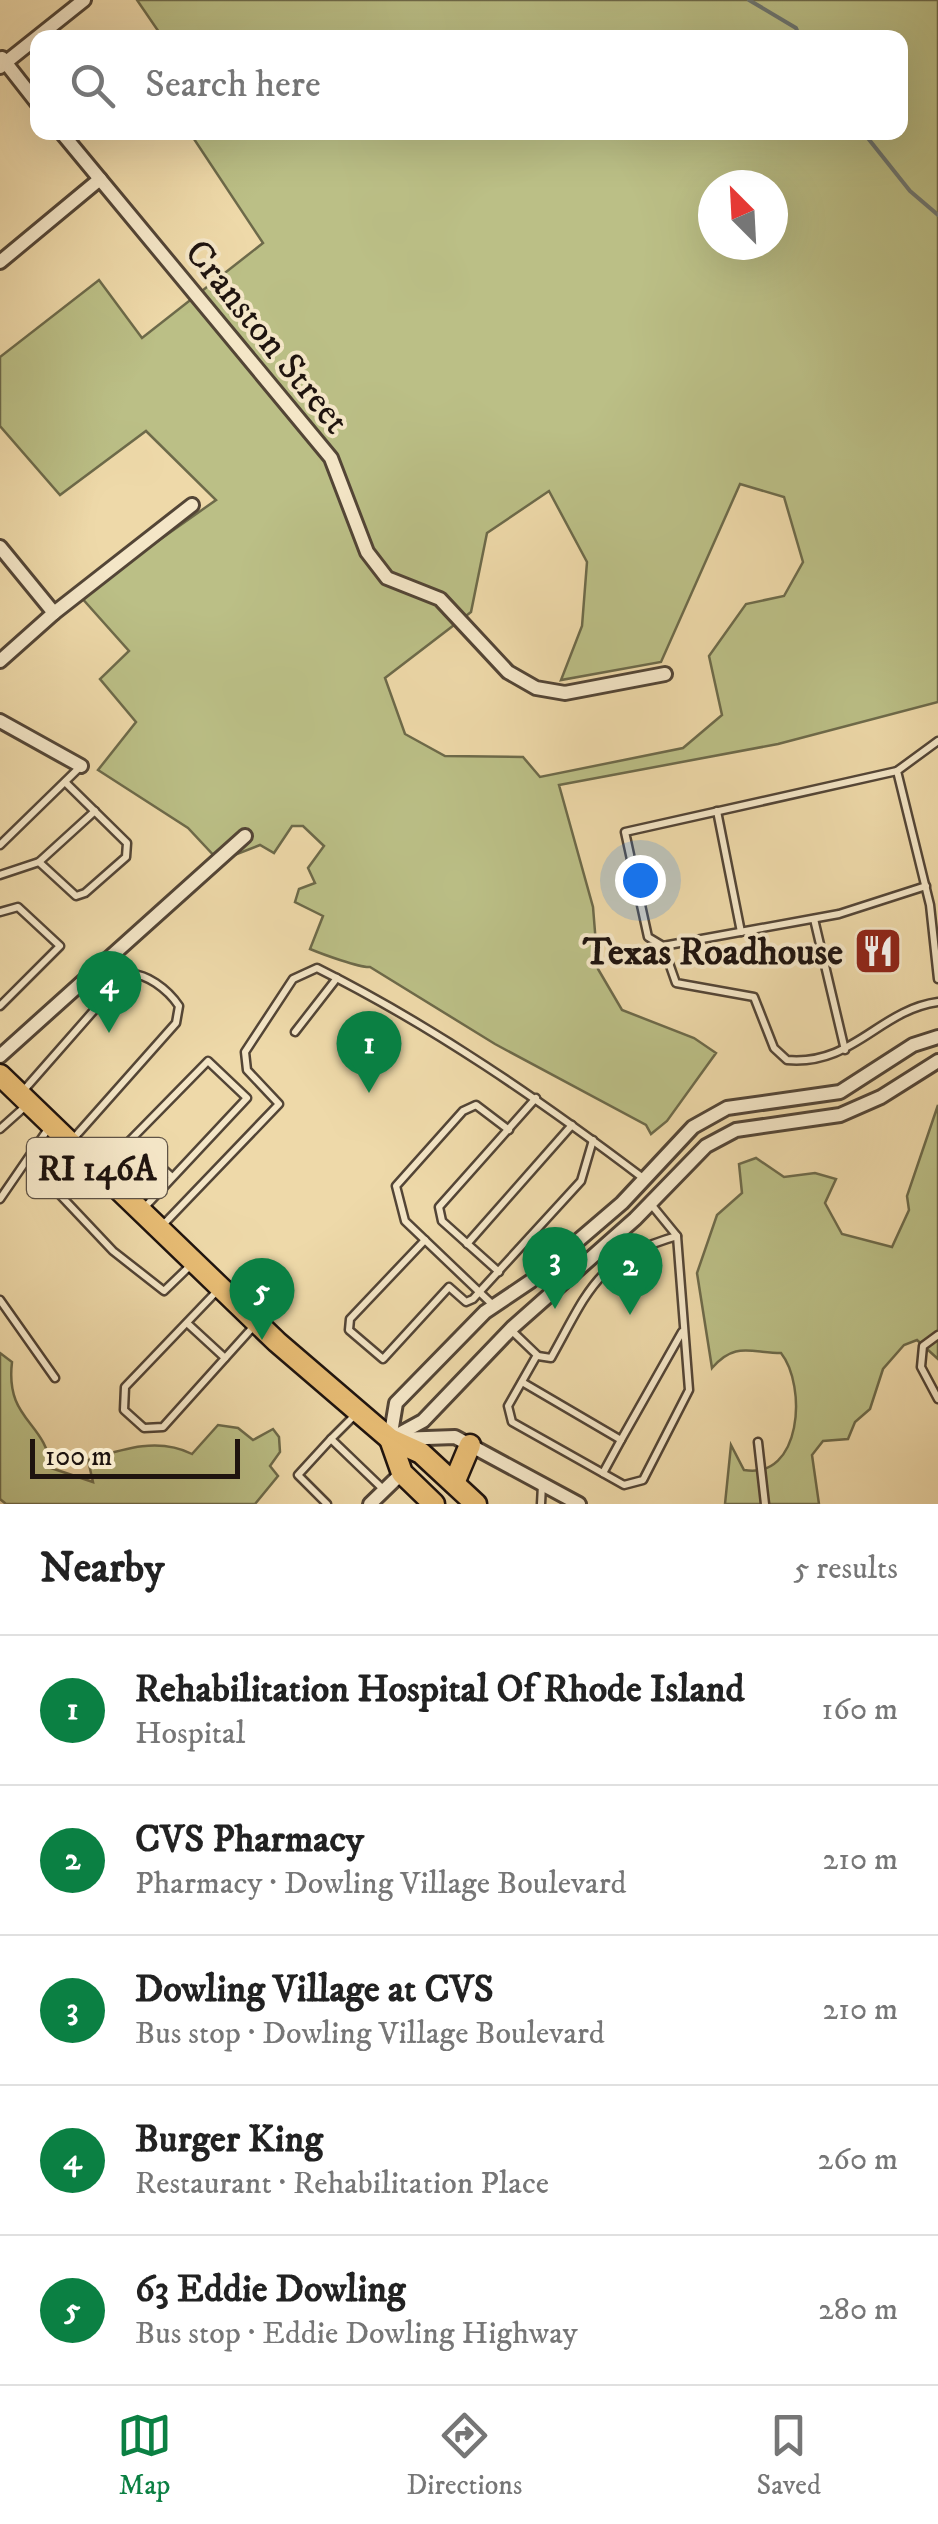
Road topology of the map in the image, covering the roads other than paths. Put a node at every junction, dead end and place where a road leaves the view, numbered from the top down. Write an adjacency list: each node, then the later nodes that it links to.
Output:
1 (84, 0): 2 (street)
2 (44, 30)
3 (30, 41): 4 (street)
4 (2, 62): 5 (street)
5 (30, 95)
6 (68, 140): 7 (street, Cranston Street)
7 (100, 179): 8 (street); 13 (street, Cranston Street)
8 (0, 262)
9 (192, 505): 11 (street)
10 (0, 547): 11 (street)
11 (54, 613): 12 (street)
12 (0, 662)
13 (665, 674)
14 (0, 720): 16 (street)
15 (938, 741): 17 (lane)
16 (81, 766): 18 (lane)
17 (897, 771): 20 (lane); 25 (lane)
18 (65, 782): 19 (lane); 22 (lane)
19 (95, 811): 23 (lane); 23 (lane)
20 (717, 812): 29 (lane); 30 (lane)
21 (245, 836): 38 (street)
22 (0, 845)
23 (40, 862): 24 (lane)
24 (0, 875)
25 (926, 886): 27 (lane); 28 (lane)
26 (0, 912): 34 (lane)
27 (814, 919): 29 (lane); 37 (lane)
28 (935, 919): 32 (lane)
29 (741, 932): 30 (lane)
30 (663, 946): 37 (lane)
31 (337, 978): 35 (lane); 41 (lane); 57 (lane)
32 (938, 979)
33 (938, 1002): 37 (lane)
34 (0, 1006)
35 (295, 1032)
36 (938, 1037): 53 (street)
37 (845, 1050)
38 (0, 1056)
39 (938, 1061): 55 (street)
40 (0, 1076): 42 (main road, RI 146A)
41 (536, 1098): 44 (lane); 46 (lane)
42 (24, 1099): 43 (main road, RI 146A); 45 (lane); 49 (lane)
43 (51, 1124): 49 (main road, RI 146A); 50 (lane)
44 (572, 1125): 48 (lane); 60 (lane)
45 (0, 1129)
46 (509, 1130): 59 (lane); 60 (lane)
47 (131, 1140): 51 (lane); 52 (lane); 52 (lane)
48 (593, 1140): 53 (lane); 62 (lane)
49 (70, 1142): 51 (main road, RI 146A)
50 (28, 1161): 54 (lane); 61 (lane)
51 (100, 1171): 56 (main road, RI 146A)
52 (172, 1178): 56 (lane)
53 (644, 1179): 66 (street)
54 (0, 1199)
55 (650, 1204): 58 (lane); 70 (street)
56 (142, 1210): 57 (main road, RI 146A)
57 (160, 1228): 61 (main road, RI 146A)
58 (677, 1236): 69 (lane); 72 (lane)
59 (425, 1240): 64 (lane); 64 (lane)
60 (466, 1244): 62 (lane)
61 (195, 1260): 63 (main road, RI 146A)
62 (498, 1272): 64 (lane)
63 (222, 1287): 67 (lane); 68 (main road, RI 146A)
64 (480, 1292): 66 (lane)
65 (0, 1300): 74 (lane)
66 (494, 1306): 79 (street)
67 (187, 1322): 73 (lane); 73 (lane)
68 (258, 1322): 73 (lane); 77 (main road, RI 146A)
69 (684, 1328): 80 (lane); 83 (lane)
70 (510, 1329): 72 (lane); 79 (street)
71 (938, 1336): 76 (lane)
72 (537, 1356): 75 (lane)
73 (225, 1358)
74 (55, 1378)
75 (522, 1382): 80 (lane); 83 (lane)
76 (938, 1398)
77 (359, 1412): 78 (lane); 79 (main road, RI 146A)
78 (331, 1439): 87 (lane); 88 (lane)
79 (390, 1439): 82 (street); 84 (main road); 85 (main road, RI 146A)
80 (621, 1440): 83 (lane)
81 (758, 1442): 94 (lane)
82 (470, 1445): 85 (main road); 86 (street)
83 (603, 1473)
84 (402, 1474): 87 (street); 90 (main road)
85 (454, 1483): 91 (main road, RI 146A)
86 (542, 1484): 92 (lane); 93 (street)
87 (384, 1490): 89 (street)
88 (327, 1504)
89 (370, 1504)
90 (434, 1504)
91 (476, 1504)
92 (541, 1504)
93 (579, 1504)
94 (766, 1504)

